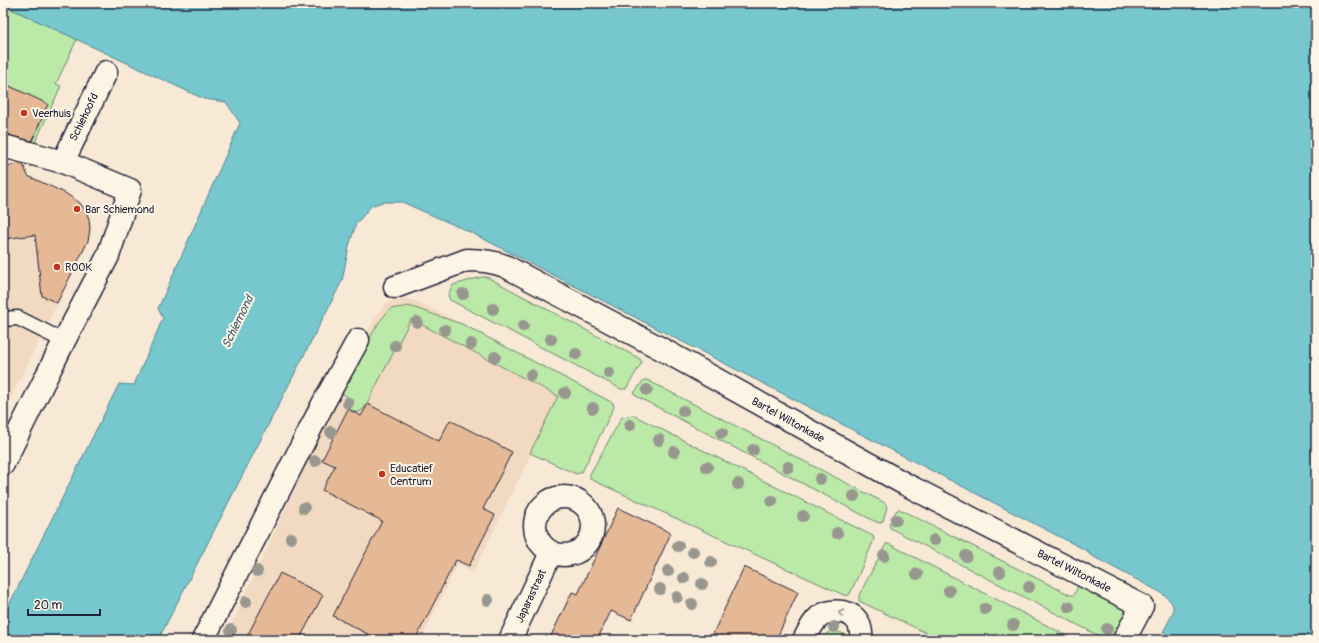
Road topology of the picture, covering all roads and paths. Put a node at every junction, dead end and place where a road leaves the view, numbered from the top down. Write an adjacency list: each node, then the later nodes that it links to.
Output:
1 (106, 72): 3 (street, Schiehoofd)
2 (3, 146): 3 (street)
3 (62, 162): 7 (street)
4 (394, 287): 14 (street, Bartel Wiltonkade)
5 (3, 319): 7 (lane)
6 (358, 340): 10 (street)
7 (64, 341): 8 (street)
8 (3, 464)
9 (551, 553): 11 (street, Japarastraat)
10 (203, 640)
11 (510, 640)
12 (804, 640): 13 (street, one-way to 12)
13 (862, 640)
14 (1124, 640)

